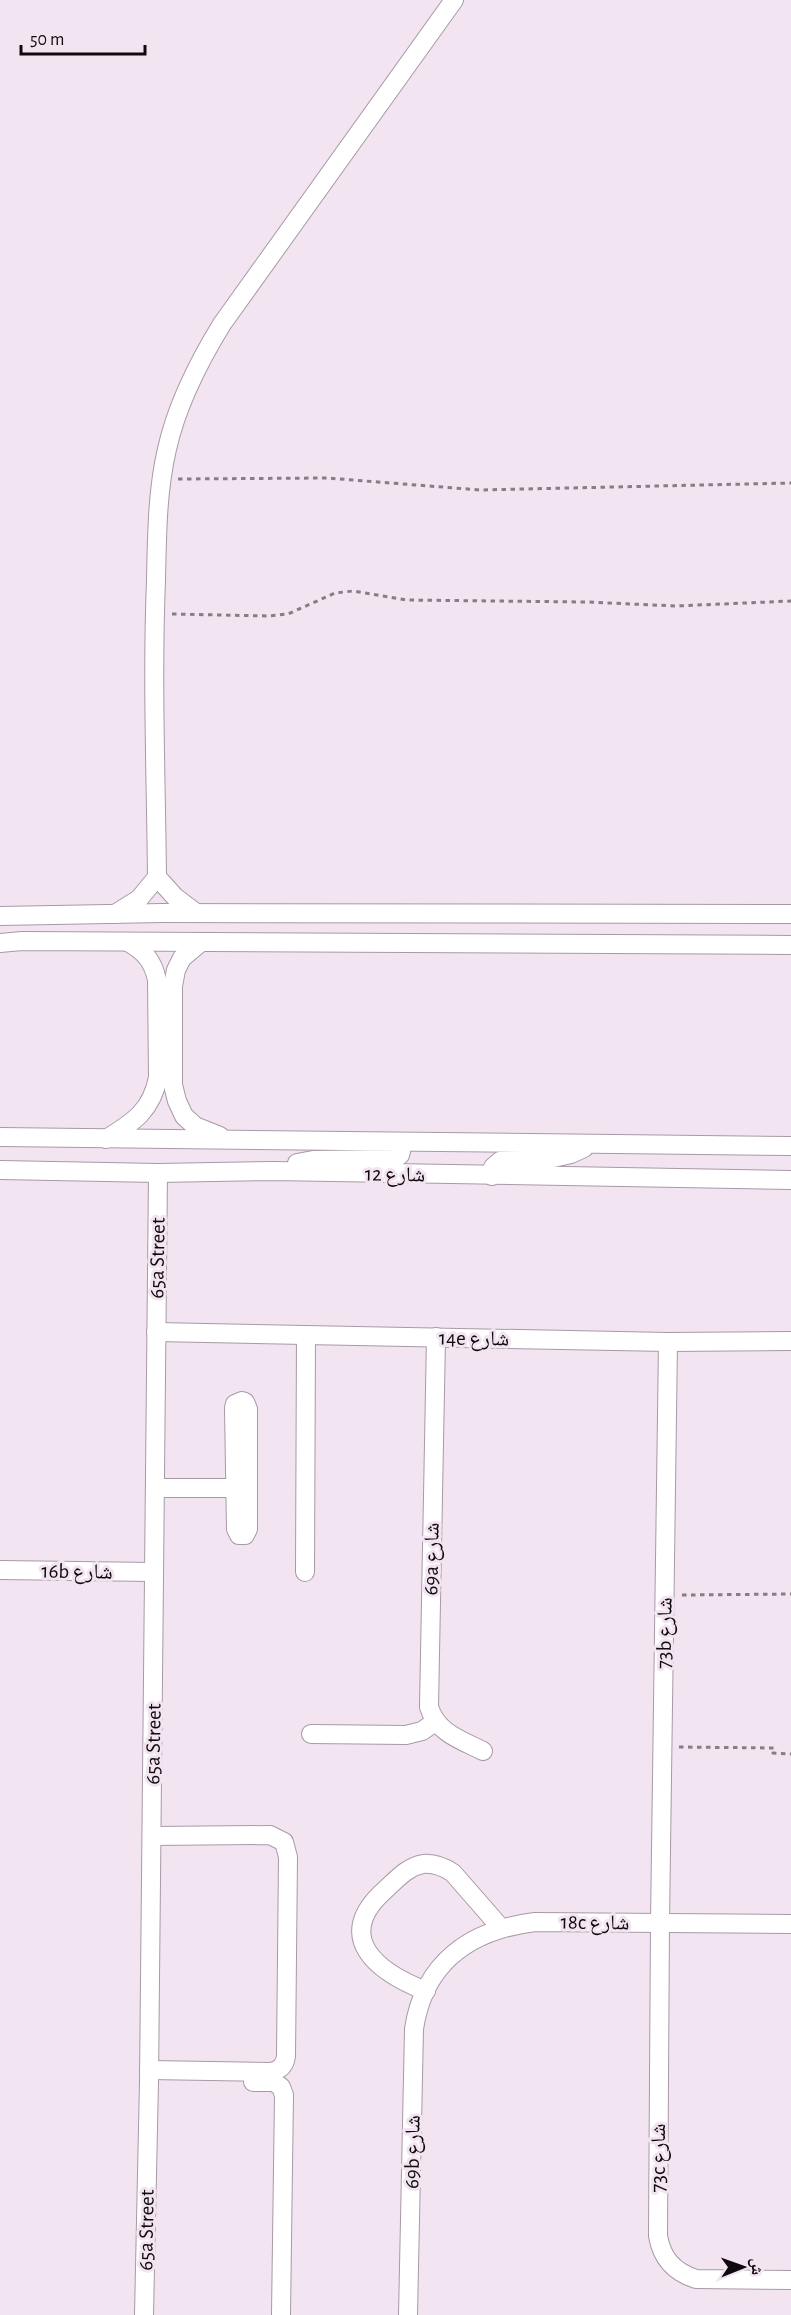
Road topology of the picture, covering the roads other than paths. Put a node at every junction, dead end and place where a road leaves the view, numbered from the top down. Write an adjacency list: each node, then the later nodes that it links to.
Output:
1 (454, 0): 2 (street)
2 (157, 877): 3 (street); 4 (street)
3 (196, 913): 4 (street); 5 (street)
4 (115, 914): 6 (street)
5 (791, 914)
6 (0, 916)
7 (128, 942): 8 (street); 9 (street); 12 (street)
8 (201, 942): 10 (street); 13 (street)
9 (0, 943)
10 (791, 945)
11 (0, 1137): 12 (street, شارع 12)
12 (106, 1139): 13 (street, شارع 12)
13 (233, 1140): 14 (street, شارع 12)
14 (403, 1143): 15 (street, شارع 12); 18 (street)
15 (590, 1144): 16 (street, شارع 12); 20 (street)
16 (791, 1146)
17 (0, 1170): 19 (street, شارع 12)
18 (273, 1172): 19 (street, شارع 12); 20 (street, شارع 12)
19 (158, 1173): 22 (street, 65a Street)
20 (492, 1176): 21 (street, شارع 12)
21 (791, 1180)
22 (156, 1332): 23 (street, 14e شارع); 27 (street, 65a Street)
23 (306, 1335): 24 (street, 14e شارع); 31 (street)
24 (436, 1337): 26 (street, 14e شارع); 32 (street, 69a شارع)
25 (791, 1341): 26 (street, 14e شارع)
26 (668, 1342): 36 (street, 73b شارع)
27 (155, 1488): 28 (street); 30 (street, 65a Street)
28 (235, 1488): 28 (street)
29 (0, 1570): 30 (street, 16b شارع)
30 (154, 1572): 35 (street, 65a Street)
31 (305, 1572)
32 (435, 1722): 33 (street); 34 (street)
33 (311, 1734)
34 (483, 1751)
35 (152, 1836): 40 (street, 65a Street); 40 (street)
36 (660, 1923): 37 (street, 18c شارع); 38 (street, 18c شارع); 41 (street, 73c شارع)
37 (791, 1924)
38 (501, 1928): 39 (street, 18c شارع); 39 (street)
39 (426, 1991): 44 (street, 69b شارع)
40 (149, 2075): 42 (street, 65a Street); 43 (street)
41 (791, 2280)
42 (144, 2315)
43 (281, 2315)
44 (408, 2315)

